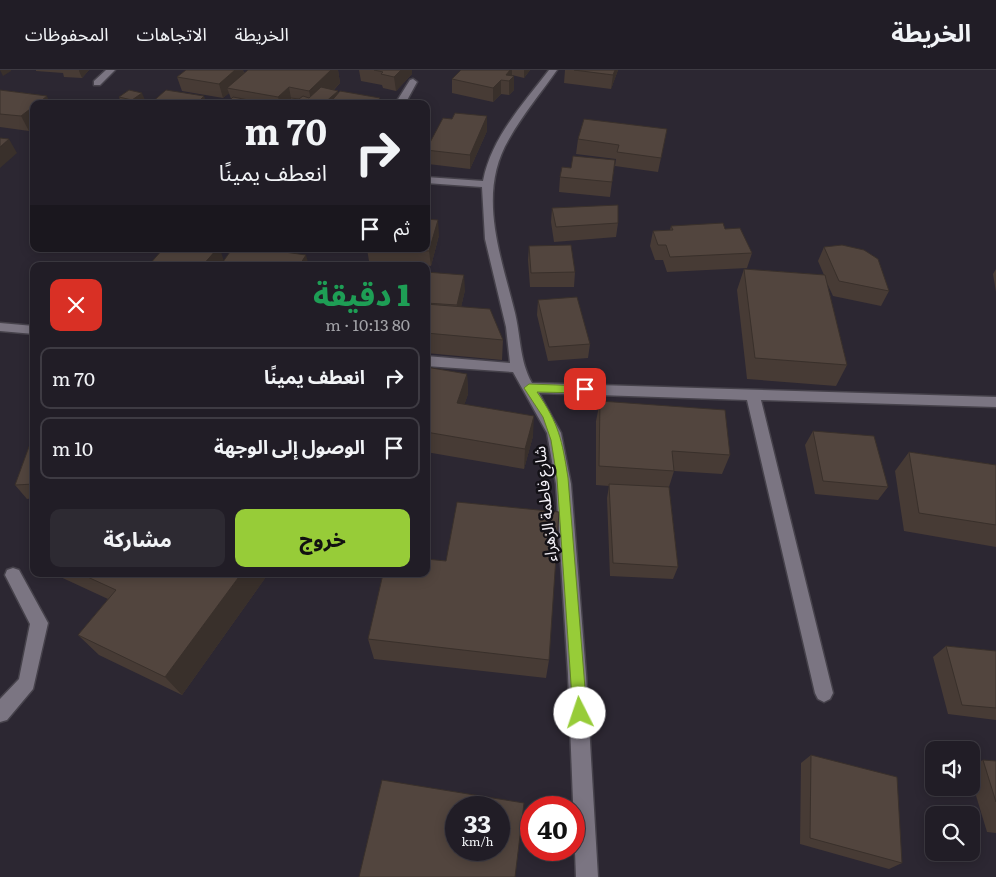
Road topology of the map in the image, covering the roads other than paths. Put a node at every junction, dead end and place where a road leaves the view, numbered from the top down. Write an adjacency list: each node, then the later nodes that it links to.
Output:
1 (111, 70): 4 (street)
2 (554, 70): 7 (street, شارع فاطمة الزهراء)
3 (413, 82): 5 (street)
4 (98, 83)
5 (402, 100)
6 (430, 180): 7 (street)
7 (487, 184): 11 (street, شارع فاطمة الزهراء)
8 (0, 327): 9 (street)
9 (30, 330)
10 (430, 361): 11 (street)
11 (518, 368): 12 (street, شارع فاطمة الزهراء)
12 (529, 388): 13 (street); 18 (street, شارع فاطمة الزهراء)
13 (753, 395): 14 (street); 16 (street)
14 (996, 402)
15 (13, 575): 17 (street)
16 (824, 694)
17 (0, 712)
18 (588, 877)

